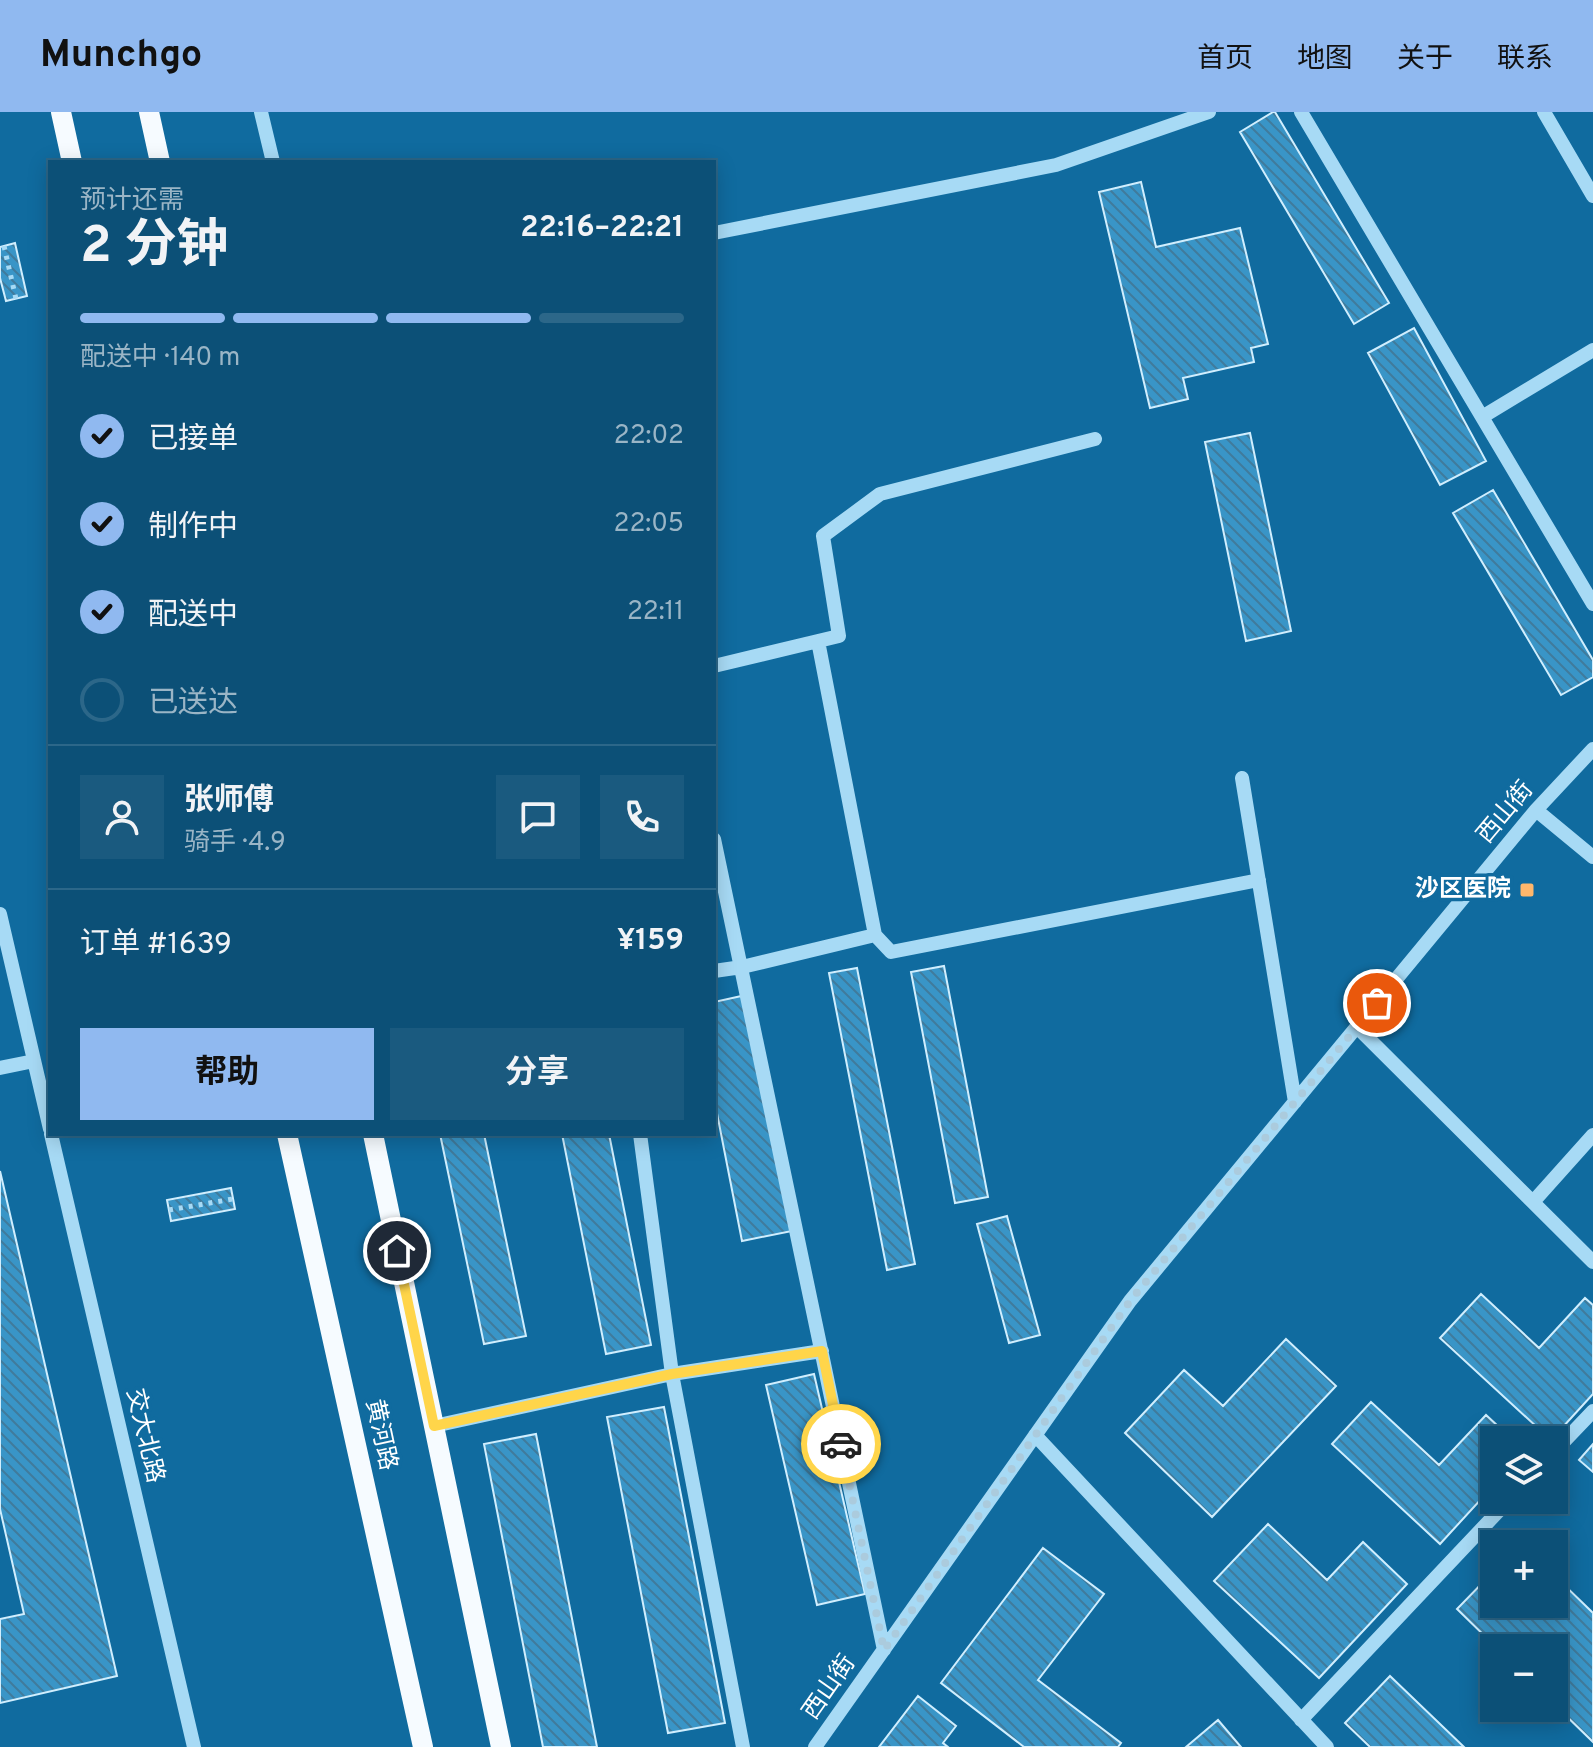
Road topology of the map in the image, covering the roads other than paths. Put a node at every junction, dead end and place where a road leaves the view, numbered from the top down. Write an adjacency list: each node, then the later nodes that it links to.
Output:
1 (61, 112): 7 (main road)
2 (149, 112): 8 (main road)
3 (261, 112): 9 (street)
4 (1209, 112): 11 (street)
5 (1301, 112): 13 (street)
6 (1544, 112): 10 (street)
7 (72, 160)
8 (160, 160)
9 (273, 160)
10 (1593, 196)
11 (716, 233)
12 (1593, 350): 13 (street)
13 (1482, 417): 15 (street)
14 (1095, 439): 16 (street)
15 (1593, 604)
16 (818, 641): 17 (street); 25 (street)
17 (716, 666)
18 (1593, 749): 20 (street, 西山街)
19 (1242, 778): 23 (street)
20 (1536, 810): 22 (street); 28 (street, 西山街)
21 (716, 848): 26 (street)
22 (1593, 857)
23 (1259, 880): 25 (street); 31 (street)
24 (0, 914): 29 (street, 交大北路)
25 (875, 935): 26 (street)
26 (742, 967): 27 (street); 40 (street)
27 (716, 971)
28 (1357, 1027): 31 (street, 西山街); 38 (street)
29 (34, 1061): 30 (street); 32 (street, 交大北路)
30 (0, 1068)
31 (1295, 1102): 44 (street, 西山街)
32 (48, 1119)
33 (1593, 1135): 38 (street)
34 (52, 1136): 49 (street, 交大北路)
35 (287, 1136): 50 (main road, 黄河路)
36 (373, 1136): 43 (main road)
37 (640, 1136): 41 (street)
38 (1533, 1202): 39 (street)
39 (1593, 1262)
40 (822, 1351): 41 (street); 47 (street)
41 (672, 1374): 43 (street); 52 (street)
42 (1593, 1411): 45 (street)
43 (434, 1426): 51 (main road)
44 (1035, 1435): 47 (street, 西山街); 48 (street)
45 (1568, 1437)
46 (1496, 1514): 48 (street)
47 (884, 1650): 53 (street, 西山街)
48 (1301, 1720): 54 (street)
49 (194, 1747)
50 (423, 1747)
51 (501, 1747)
52 (743, 1747)
53 (815, 1747)
54 (1327, 1747)

